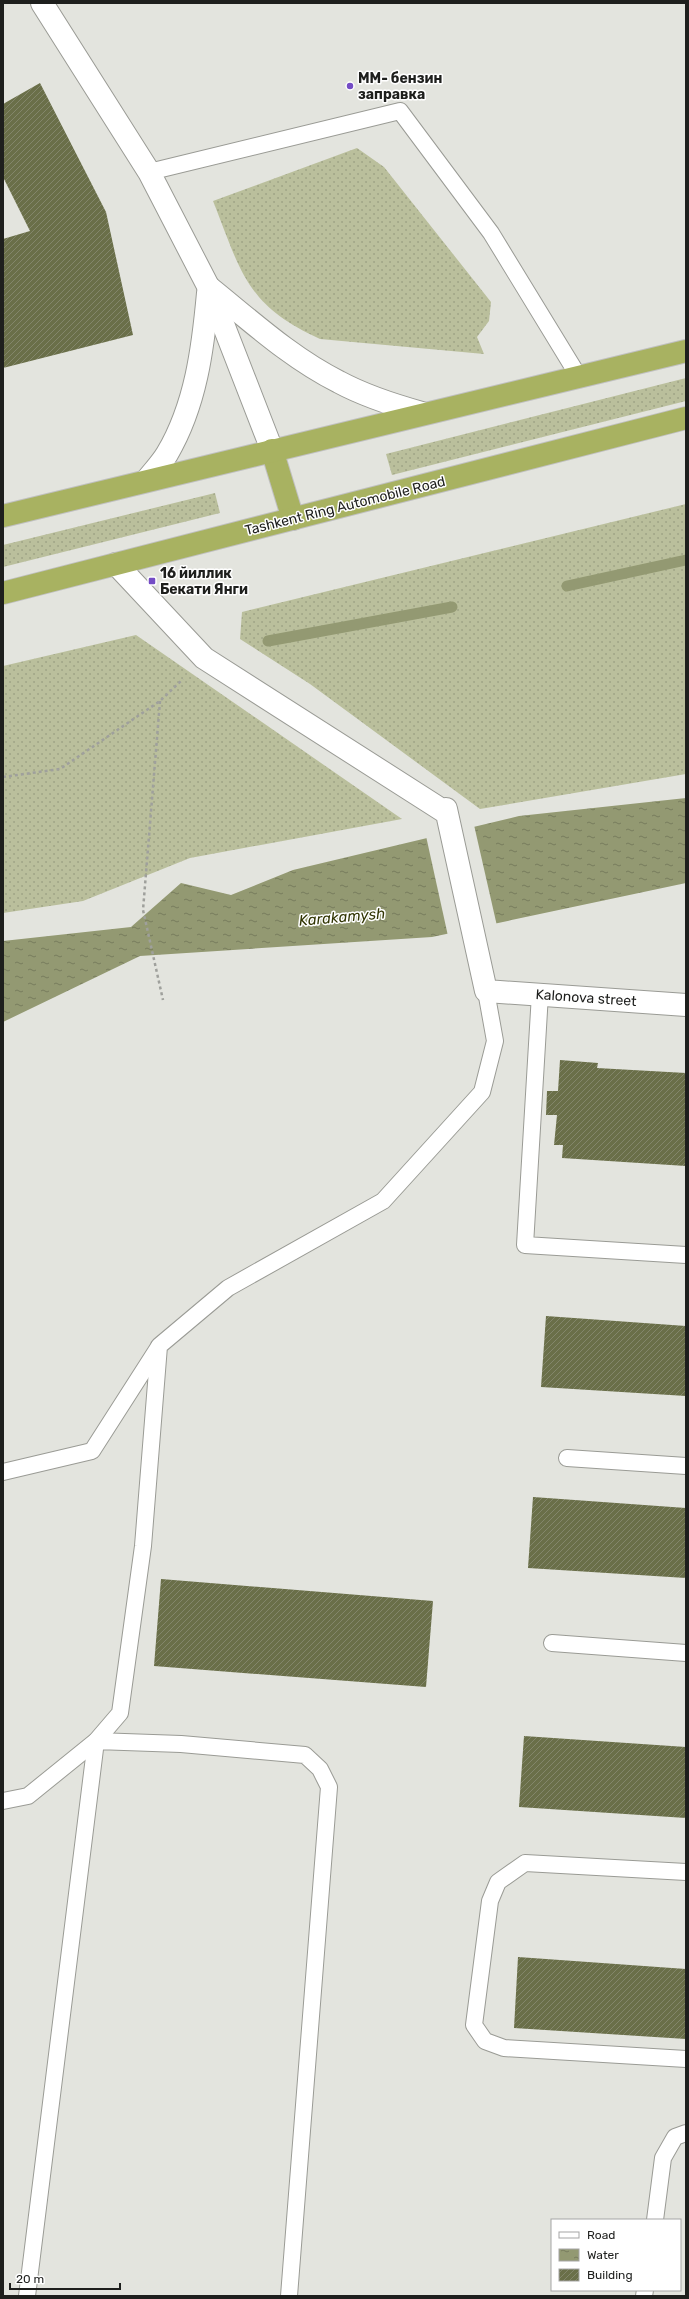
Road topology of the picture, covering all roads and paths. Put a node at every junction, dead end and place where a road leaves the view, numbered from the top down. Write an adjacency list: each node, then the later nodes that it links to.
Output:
1 (42, 3): 2 (street)
2 (149, 172): 3 (street); 5 (lane)
3 (209, 288): 6 (street); 8 (street); 9 (street)
4 (686, 351): 5 (highway)
5 (579, 377): 6 (highway)
6 (422, 413): 8 (highway)
7 (686, 418): 11 (highway, Tashkent Ring Automobile Road)
8 (272, 450): 9 (highway); 11 (highway)
9 (146, 481): 10 (highway)
10 (3, 516)
11 (292, 519): 12 (highway, Tashkent Ring Automobile Road)
12 (116, 564): 13 (highway, Tashkent Ring Automobile Road); 14 (street)
13 (3, 593)
14 (204, 658): 15 (path); 17 (street)
15 (160, 701): 16 (path); 19 (path)
16 (3, 777)
17 (484, 981): 18 (street, Kalonova street); 22 (lane)
18 (540, 994): 20 (street, Kalonova street); 21 (lane)
19 (163, 1000)
20 (686, 1005)
21 (686, 1255)
22 (159, 1346): 25 (lane); 28 (lane)
23 (567, 1458): 24 (lane)
24 (686, 1466)
25 (3, 1472)
26 (552, 1643): 27 (lane)
27 (686, 1653)
28 (96, 1741): 29 (lane); 34 (lane); 35 (lane)
29 (3, 1801)
30 (686, 1872): 31 (lane)
31 (686, 2059)
32 (686, 2133): 33 (lane)
33 (654, 2219)
34 (27, 2296)
35 (289, 2296)

